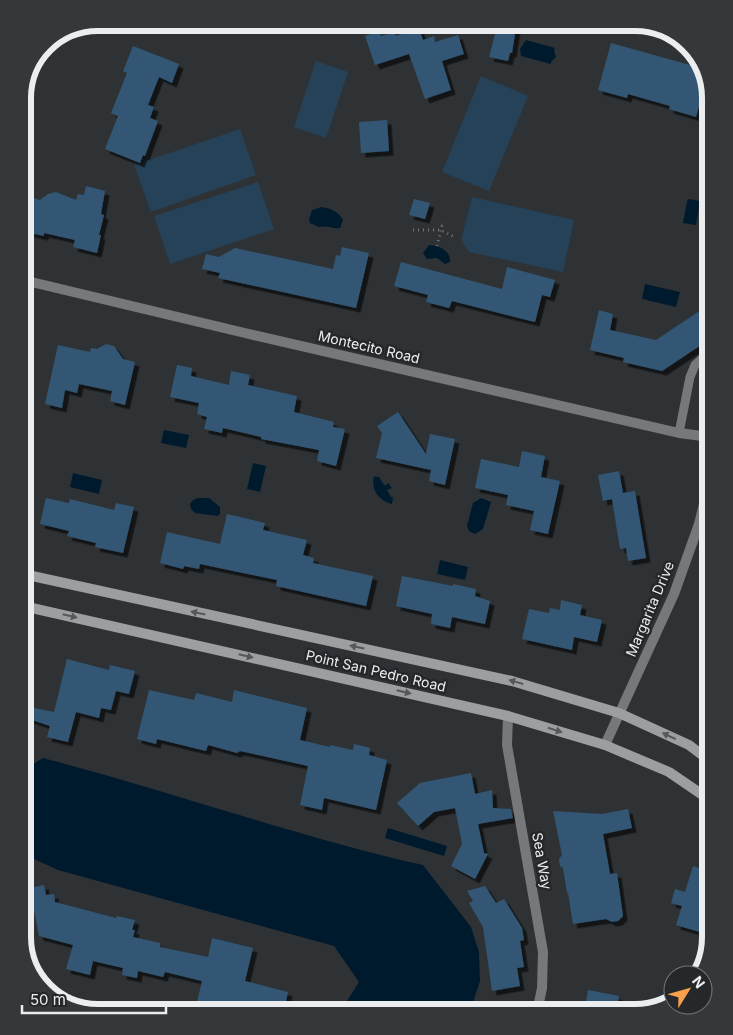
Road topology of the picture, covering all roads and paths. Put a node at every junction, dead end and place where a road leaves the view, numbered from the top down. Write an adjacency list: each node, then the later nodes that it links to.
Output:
1 (442, 225): 2 (path); 3 (path); 4 (path)
2 (413, 230)
3 (454, 237)
4 (437, 246)
5 (31, 282): 7 (street, Montecito Road)
6 (702, 358): 7 (lane)
7 (679, 433): 8 (street, Montecito Road)
8 (702, 435)
9 (702, 512): 12 (street, Margarita Drive)
10 (31, 576): 12 (main road, Point San Pedro Road, one-way to 10)
11 (31, 608): 13 (main road, Point San Pedro Road, one-way to 13)
12 (619, 713): 14 (street, Margarita Drive); 15 (main road, Point San Pedro Road, one-way to 12)
13 (508, 716): 14 (main road, Point San Pedro Road, one-way to 14); 17 (street, Sea Way)
14 (605, 745): 16 (main road, Point San Pedro Road)
15 (702, 755)
16 (702, 794)
17 (539, 1004)

